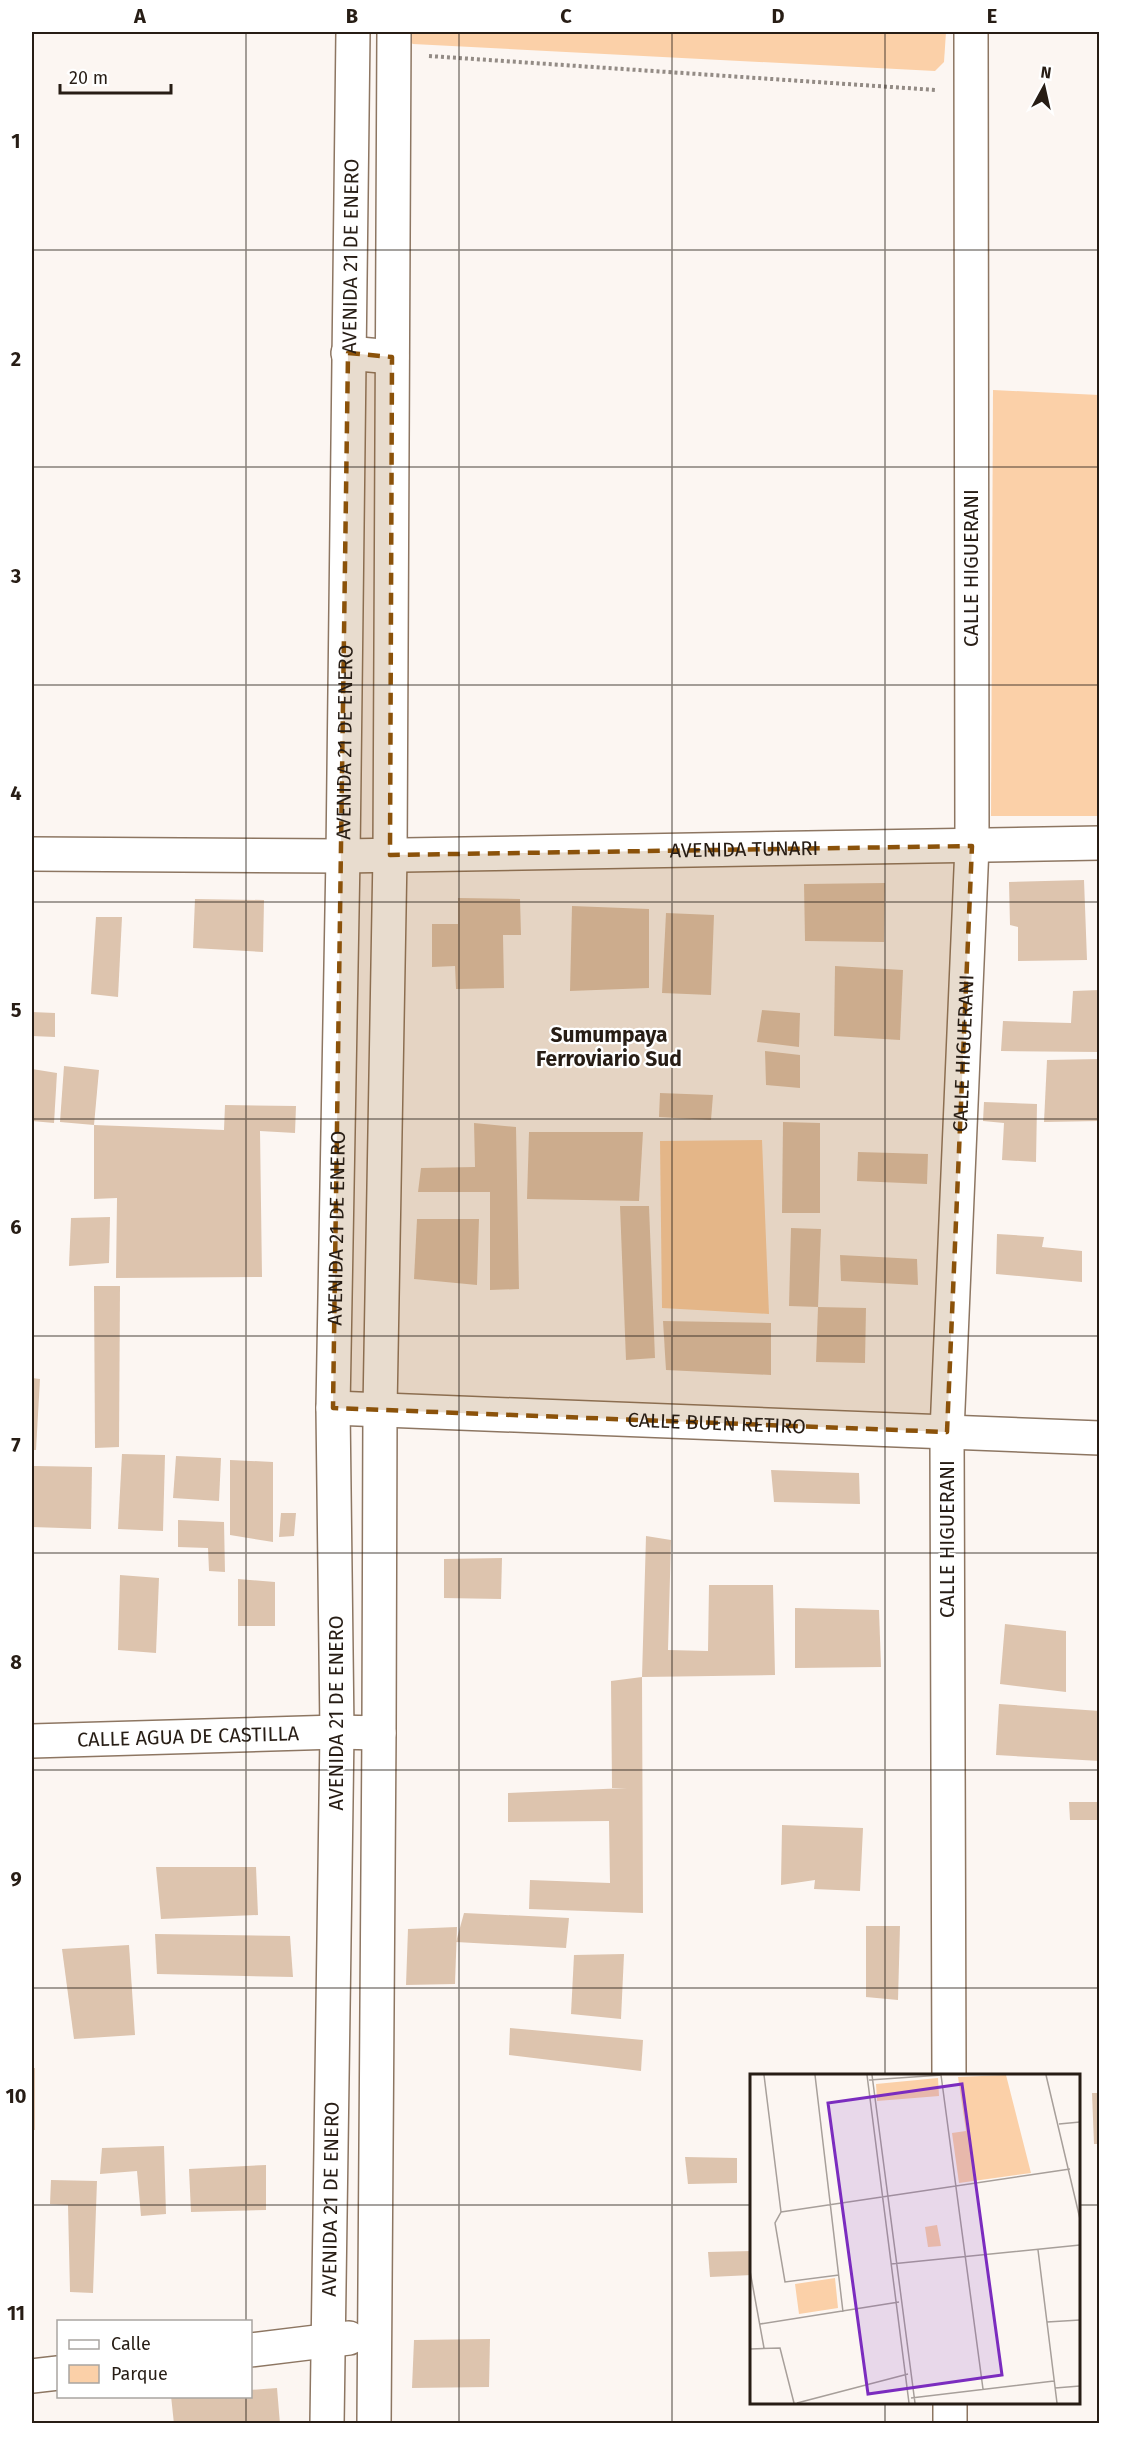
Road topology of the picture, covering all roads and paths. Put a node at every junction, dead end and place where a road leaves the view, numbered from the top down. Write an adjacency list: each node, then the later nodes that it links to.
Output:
1 (353, 32): 5 (street, AVENIDA 21 DE ENERO)
2 (971, 32): 4 (street, CALLE HIGUERANI)
3 (394, 42): 4 (path); 6 (street)
4 (970, 92): 8 (street, CALLE HIGUERANI)
5 (348, 353): 6 (street); 11 (street, AVENIDA 21 DE ENERO)
6 (392, 357): 10 (street)
7 (1100, 843): 8 (street, AVENIDA TUNARI)
8 (972, 846): 10 (street, AVENIDA TUNARI); 14 (street, CALLE HIGUERANI)
9 (32, 855): 11 (street, AVENIDA TUNARI)
10 (390, 855): 11 (street, AVENIDA TUNARI); 13 (street)
11 (344, 856): 12 (street, AVENIDA 21 DE ENERO)
12 (333, 1408): 13 (street, CALLE BUEN RETIRO); 16 (street, AVENIDA 21 DE ENERO)
13 (380, 1409): 14 (street, CALLE BUEN RETIRO); 17 (street)
14 (947, 1432): 15 (street, CALLE BUEN RETIRO); 19 (street, CALLE HIGUERANI)
15 (1100, 1438)
16 (337, 1732): 17 (street, CALLE AGUA DE CASTILLA); 18 (street, CALLE AGUA DE CASTILLA); 21 (street, AVENIDA 21 DE ENERO)
17 (379, 1732): 20 (street)
18 (32, 1741)
19 (949, 2074)
20 (375, 2336): 21 (street); 27 (street)
21 (328, 2341): 22 (street); 26 (street, AVENIDA 21 DE ENERO)
22 (252, 2350)
23 (57, 2373): 24 (street)
24 (32, 2376)
25 (950, 2404): 28 (street)
26 (327, 2424)
27 (374, 2424)
28 (950, 2424)

